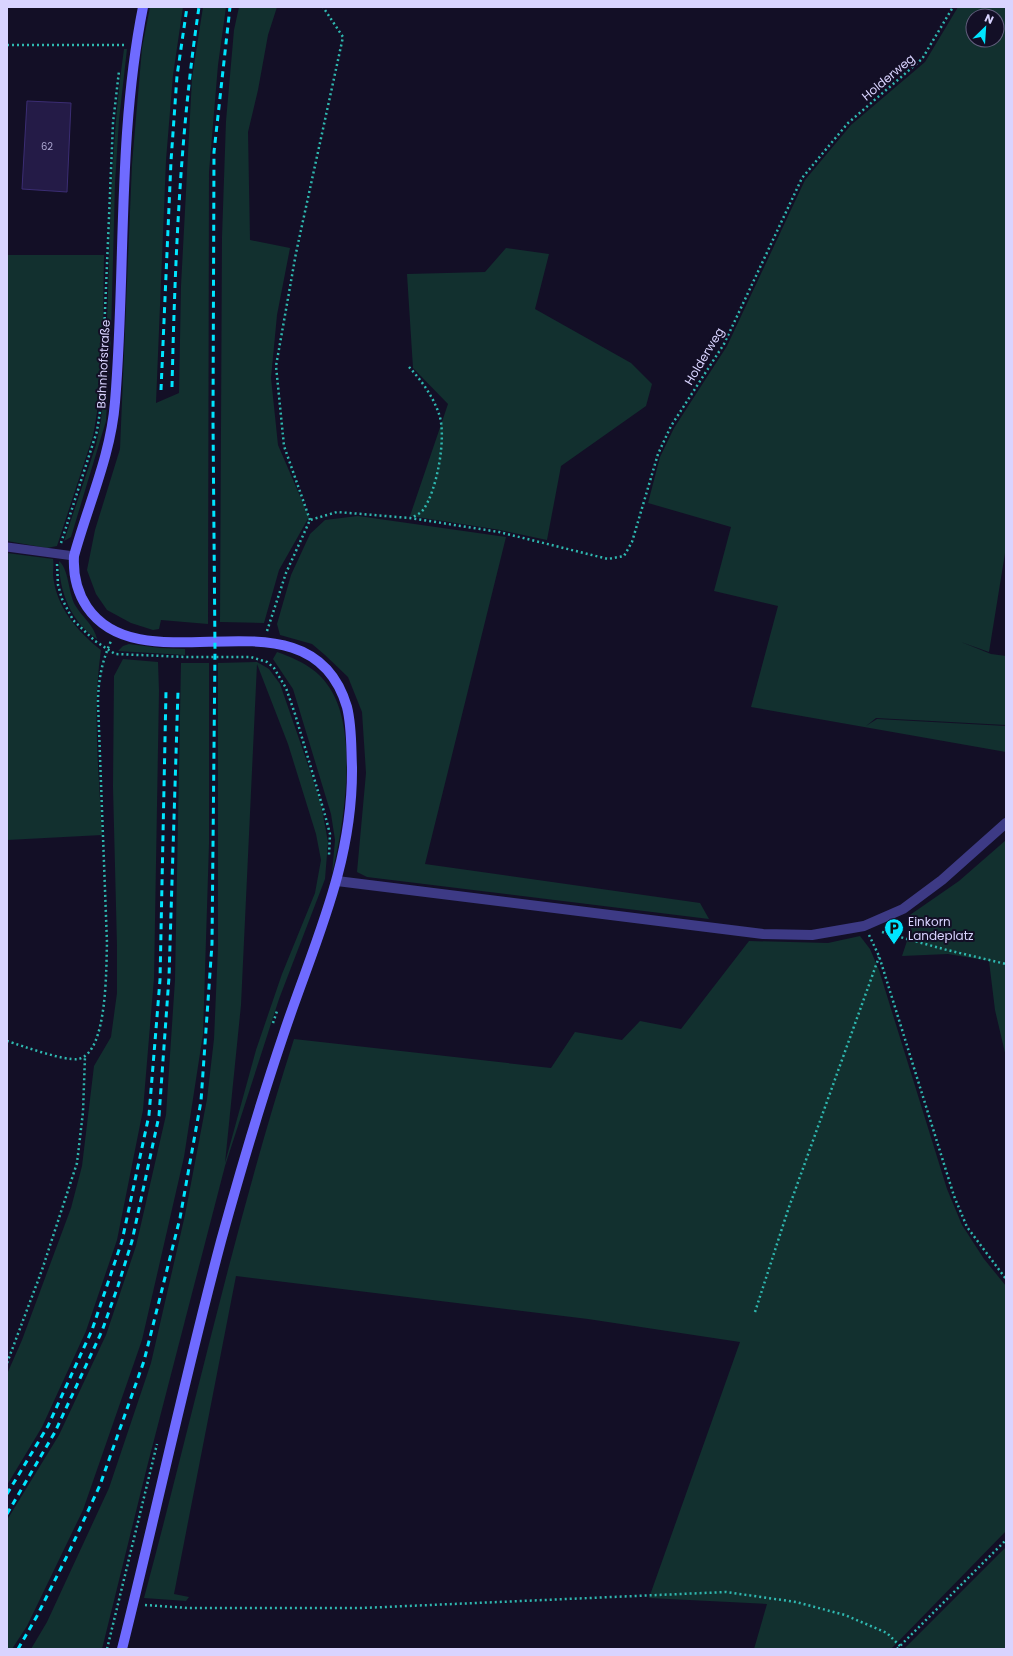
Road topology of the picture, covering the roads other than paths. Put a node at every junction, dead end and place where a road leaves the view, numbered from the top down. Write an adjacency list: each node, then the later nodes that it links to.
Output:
1 (143, 7): 3 (main road, Bahnhofstraße)
2 (7, 547): 3 (lane)
3 (74, 556): 5 (main road, Bahnhofstraße)
4 (1006, 823): 5 (street)
5 (337, 881): 6 (main road, Bahnhofstraße)
6 (122, 1649)

